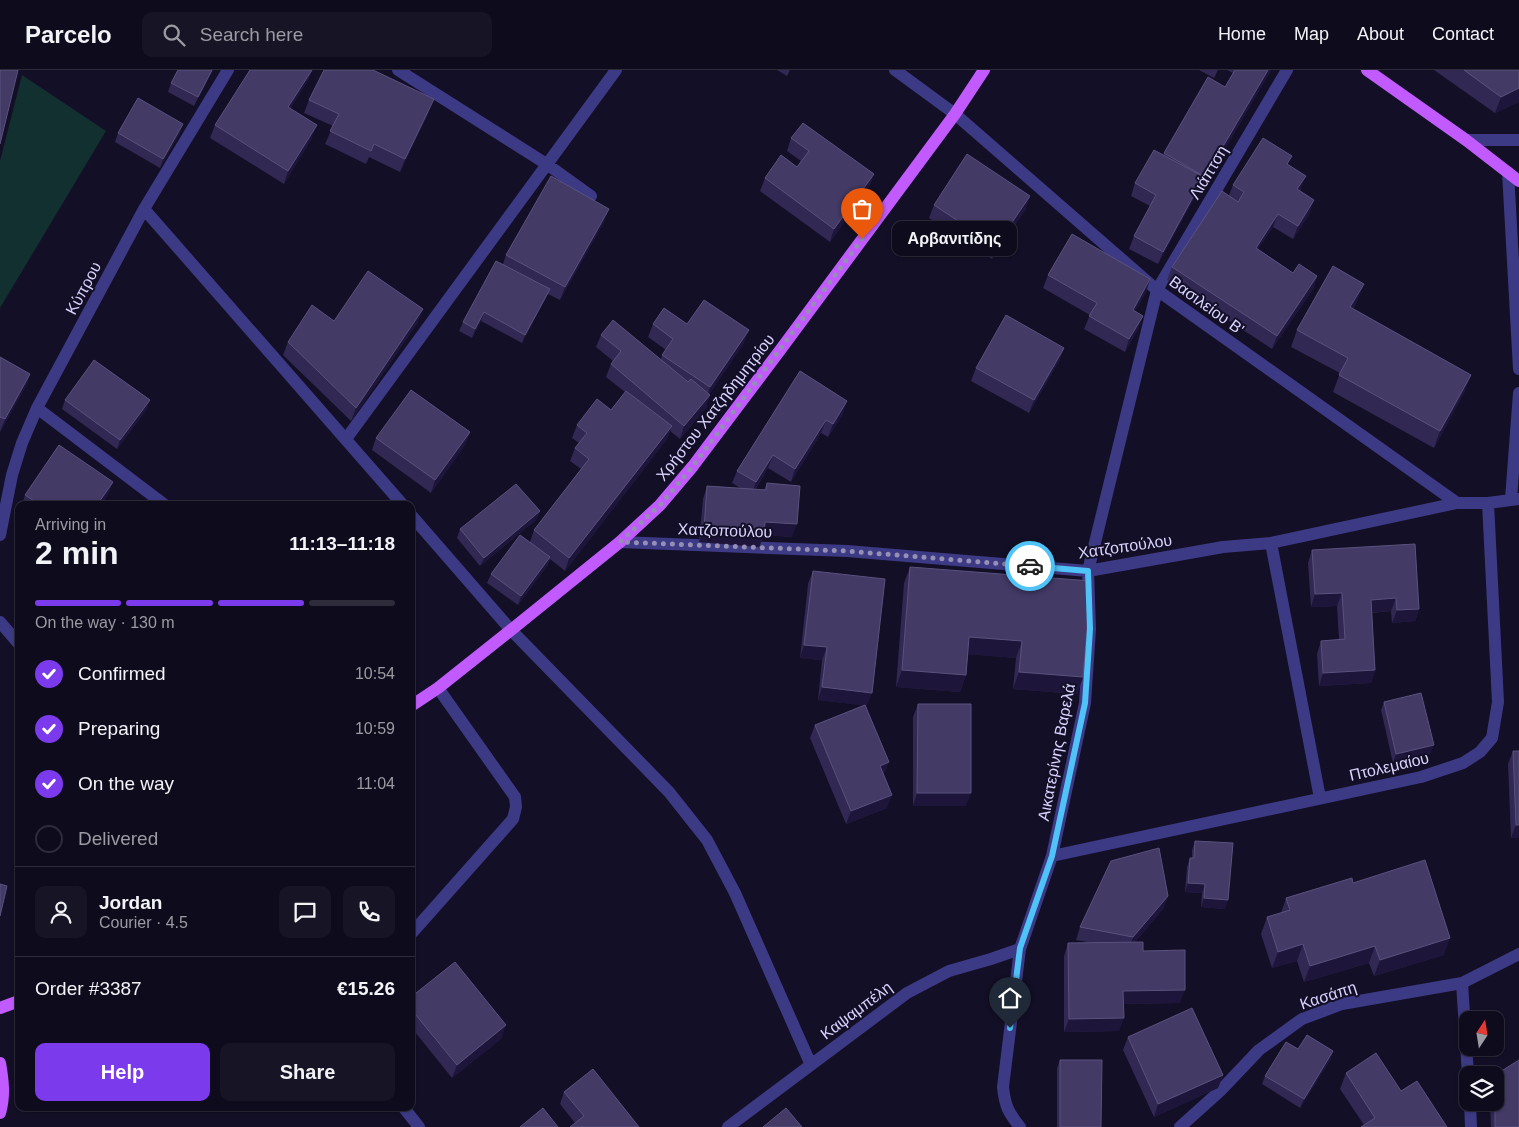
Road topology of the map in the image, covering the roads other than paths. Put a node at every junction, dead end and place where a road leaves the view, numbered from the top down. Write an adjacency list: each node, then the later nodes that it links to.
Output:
1 (228, 70): 15 (street, Κύπρου)
2 (398, 70): 11 (street)
3 (616, 70): 11 (street)
4 (895, 70): 8 (street, Βασιλείου Β')
5 (984, 70): 8 (main road, Χρήστου Χατζηδημητρίου)
6 (1287, 70): 16 (street, Λιάπτση)
7 (1367, 70): 9 (main road)
8 (955, 114): 16 (street, Βασιλείου Β'); 28 (main road, Χρήστου Χατζηδημητρίου)
9 (1466, 140): 10 (street); 12 (main road)
10 (1519, 140)
11 (548, 165): 14 (street); 20 (street)
12 (1508, 172): 13 (main road); 17 (street)
13 (1519, 181)
14 (591, 196)
15 (144, 209): 19 (street, Κύπρου); 20 (street)
16 (1157, 290): 24 (street, Βασιλείου Β'); 30 (street, Αικατερίνης Βαρελά)
17 (1519, 369)
18 (1519, 393): 21 (street)
19 (37, 408): 22 (street); 27 (street, Κύπρου)
20 (346, 439): 23 (street)
21 (1515, 499): 25 (street, Χατζοπούλου)
22 (152, 501)
23 (400, 501)
24 (1457, 503): 25 (street, Χατζοπούλου); 29 (street, Χατζοπούλου)
25 (1488, 503): 36 (street, Πτολεμαίου)
26 (415, 520): 32 (street)
27 (0, 535)
28 (620, 542): 30 (street, Χατζοπούλου); 32 (main road, Χρήστου Χατζηδημητρίου)
29 (1271, 543): 30 (street, Χατζοπούλου); 36 (street)
30 (1088, 571): 37 (street, Αικατερίνης Βαρελά)
31 (0, 622): 33 (street)
32 (511, 630): 34 (main road, Χρήστου Χατζηδημητρίου); 45 (street)
33 (15, 639)
34 (438, 688): 35 (main road, Χρήστου Χατζηδημητρίου); 38 (street)
35 (415, 703)
36 (1320, 798): 37 (street, Πτολεμαίου)
37 (1052, 856): 39 (street, Αικατερίνης Βαρελά)
38 (415, 929)
39 (1020, 948): 45 (street, Καψαμπέλη); 52 (street, Αικατερίνης Βαρελά)
40 (1519, 954): 41 (street, Κασάπη)
41 (1462, 983): 46 (street); 53 (street, Κασάπη)
42 (15, 1002): 43 (main road)
43 (0, 1008)
44 (0, 1064): 49 (main road)
45 (811, 1065): 51 (street, Καψαμπέλη)
46 (1467, 1066)
47 (407, 1111): 50 (street)
48 (1470, 1111): 54 (street)
49 (0, 1113)
50 (420, 1127)
51 (728, 1127)
52 (1020, 1127)
53 (1180, 1127)
54 (1471, 1127)

